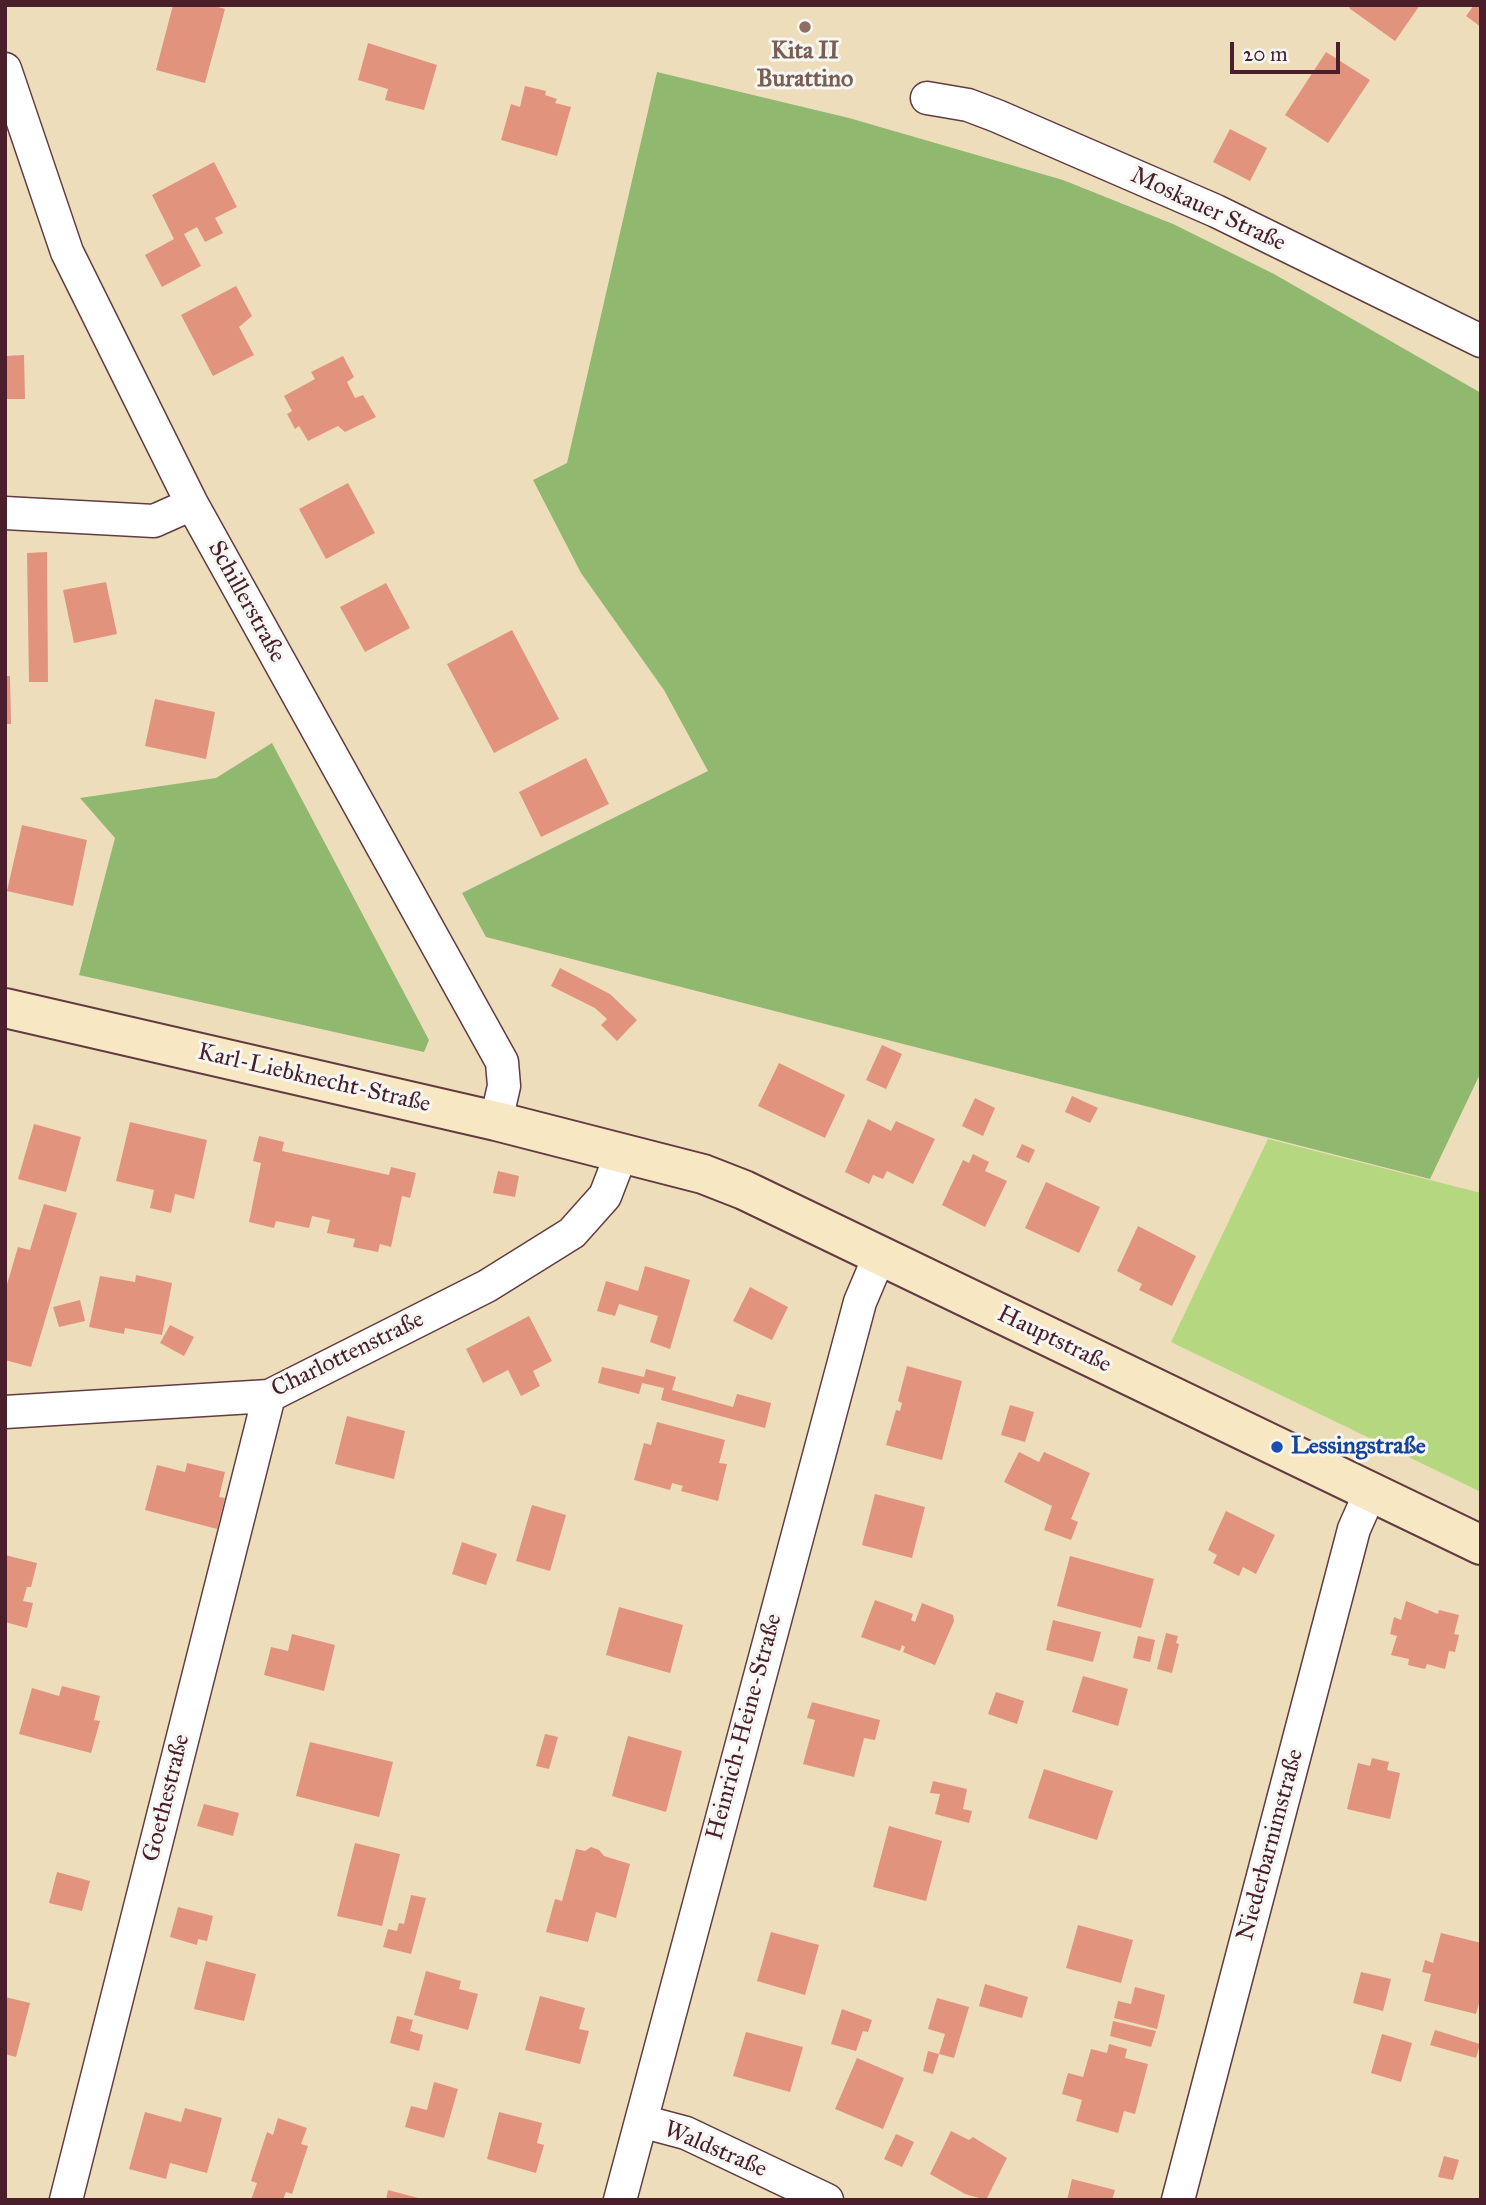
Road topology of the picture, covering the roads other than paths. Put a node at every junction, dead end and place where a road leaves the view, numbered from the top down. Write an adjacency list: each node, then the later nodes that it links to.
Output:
1 (5, 69): 4 (street, Schillerstraße)
2 (927, 98): 3 (street, Moskauer Straße)
3 (1481, 341)
4 (192, 504): 5 (street); 7 (street, Schillerstraße)
5 (5, 513)
6 (5, 1008): 7 (street, Karl-Liebknecht-Straße)
7 (496, 1121): 8 (street, Karl-Liebknecht-Straße)
8 (622, 1152): 9 (street, Hauptstraße); 10 (street, Charlottenstraße)
9 (879, 1257): 12 (street, Hauptstraße); 14 (street, Heinrich-Heine-Straße)
10 (269, 1396): 11 (street, Charlottenstraße); 15 (street, Goethestraße)
11 (5, 1412)
12 (1370, 1493): 13 (street, Hauptstraße); 18 (street, Niederbarnimstraße)
13 (1481, 1545)
14 (641, 2121): 16 (street, Heinrich-Heine-Straße); 17 (street, Waldstraße)
15 (66, 2200)
16 (620, 2200)
17 (827, 2200)
18 (1178, 2200)

